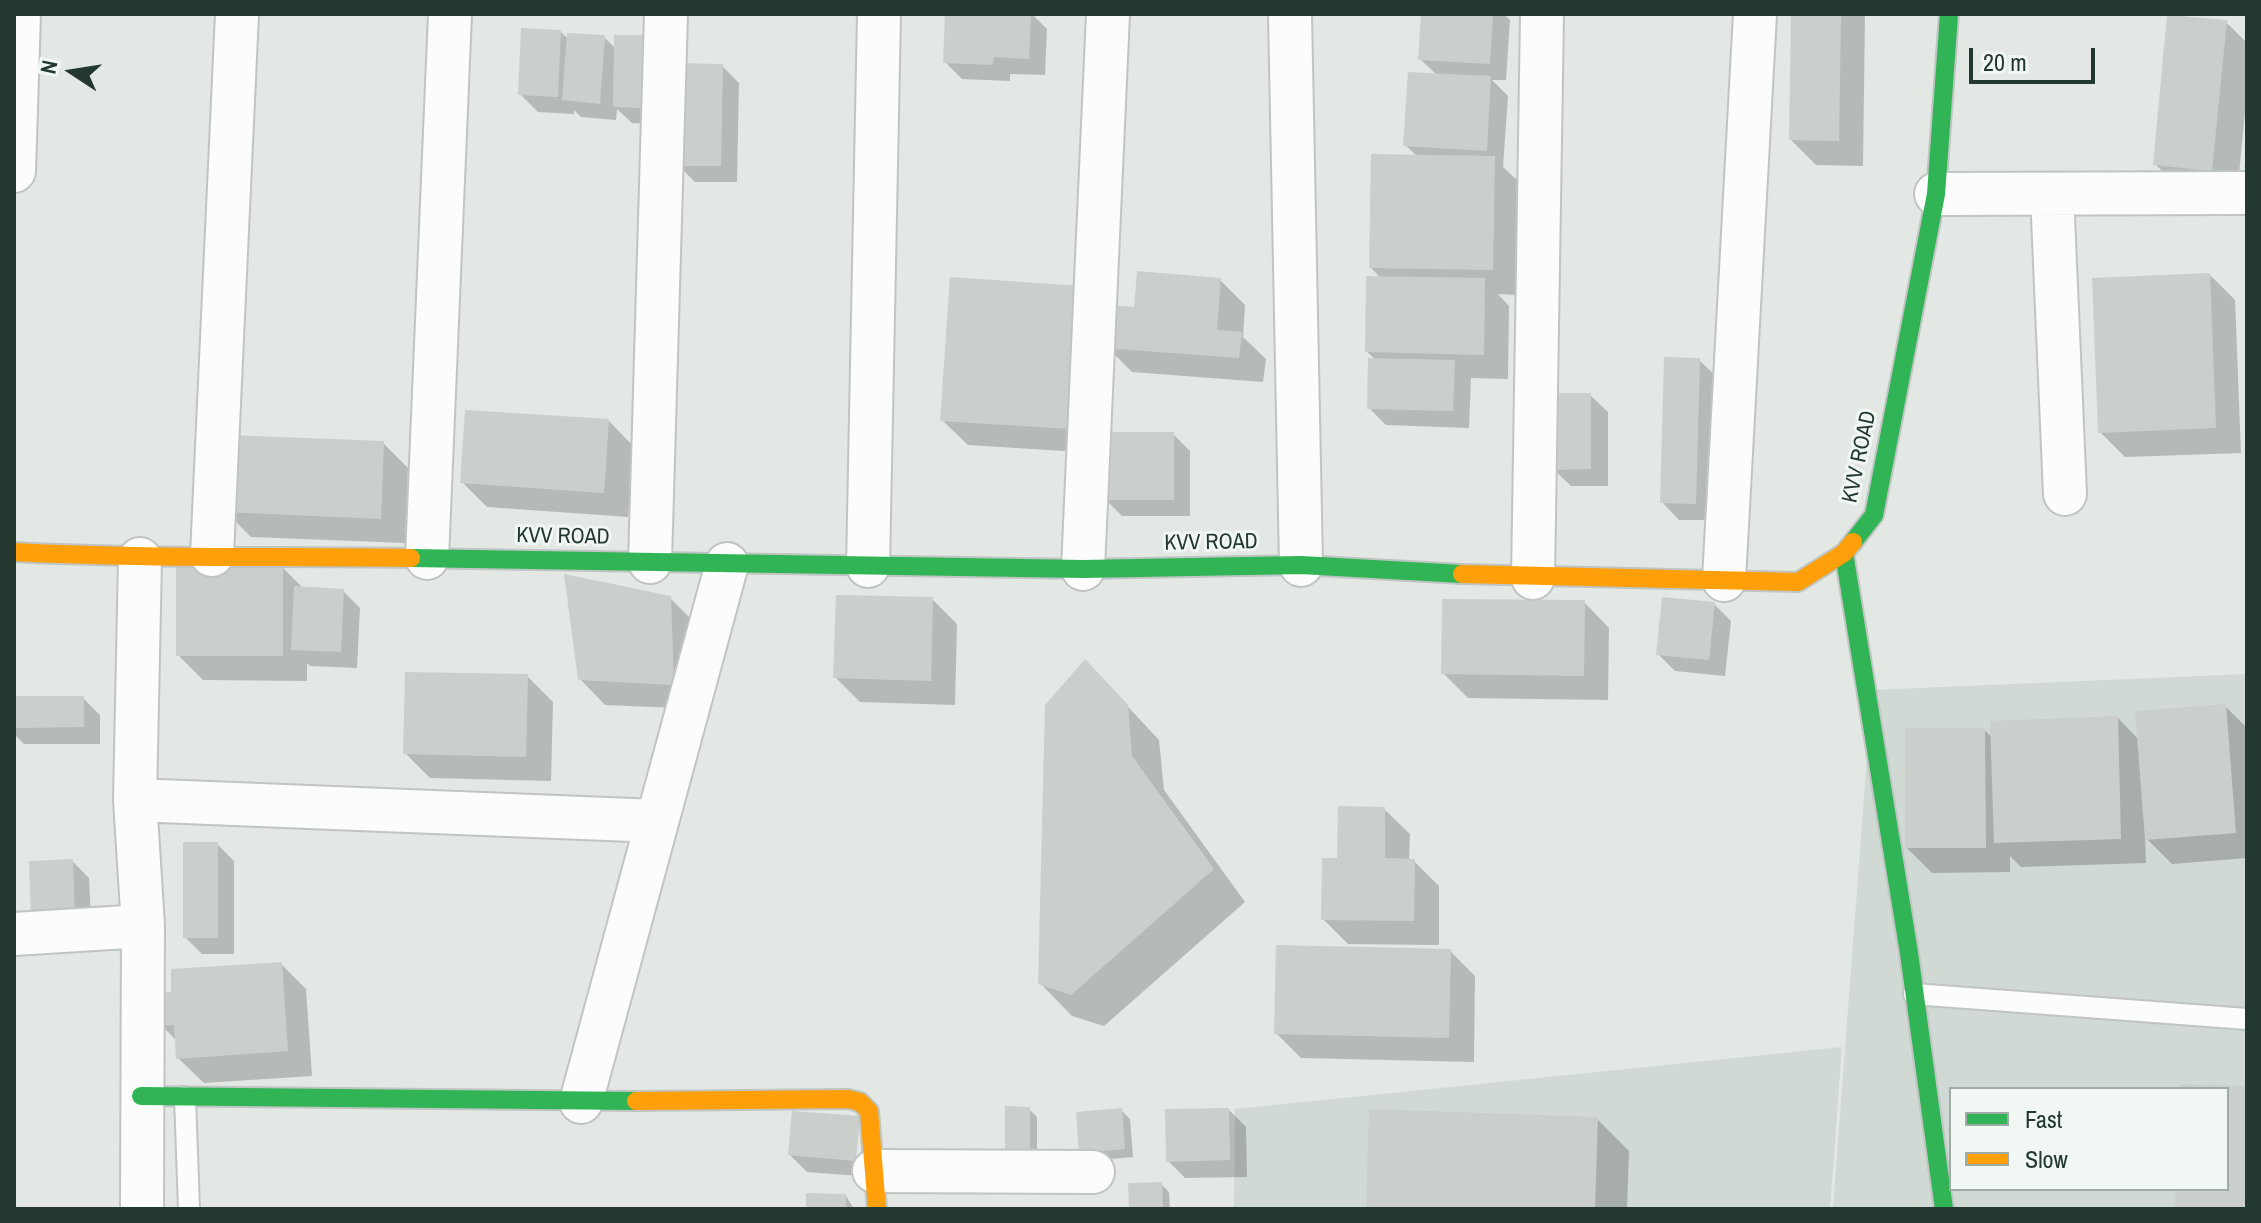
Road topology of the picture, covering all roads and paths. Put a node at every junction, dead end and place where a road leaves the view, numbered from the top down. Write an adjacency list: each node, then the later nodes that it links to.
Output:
1 (19, 14): 11 (street)
2 (237, 14): 18 (street)
3 (450, 14): 19 (street)
4 (666, 14): 21 (street)
5 (879, 14): 24 (street)
6 (1108, 14): 25 (street)
7 (1290, 14): 23 (street)
8 (1542, 14): 26 (street)
9 (1755, 14): 27 (street)
10 (1949, 14): 13 (main road, KVV ROAD)
11 (14, 171)
12 (2247, 193): 14 (street)
13 (1936, 194): 14 (street); 17 (main road, KVV ROAD)
14 (2052, 194): 15 (street)
15 (2065, 494)
16 (14, 552): 20 (main road, KVV ROAD)
17 (1844, 553): 27 (main road, KVV ROAD); 32 (main road)
18 (212, 555): 19 (main road, KVV ROAD); 20 (main road, KVV ROAD)
19 (427, 558): 21 (main road, KVV ROAD)
20 (140, 559): 28 (street)
21 (650, 562): 22 (main road, KVV ROAD)
22 (727, 564): 24 (main road, KVV ROAD); 29 (street)
23 (1301, 565): 25 (main road, KVV ROAD); 26 (main road, KVV ROAD)
24 (868, 566): 25 (main road, KVV ROAD)
25 (1083, 569)
26 (1533, 578): 27 (main road, KVV ROAD)
27 (1724, 580)
28 (135, 800): 29 (street); 30 (street)
29 (657, 821): 36 (street)
30 (143, 926): 31 (street); 34 (street)
31 (14, 934)
32 (1914, 994): 33 (lane); 41 (main road)
33 (2247, 1019)
34 (141, 1096): 35 (main road); 39 (street)
35 (185, 1097): 36 (main road); 40 (lane)
36 (581, 1102): 38 (main road)
37 (1093, 1172): 38 (street)
38 (876, 1190)
39 (142, 1209)
40 (189, 1209)
41 (1944, 1209)

